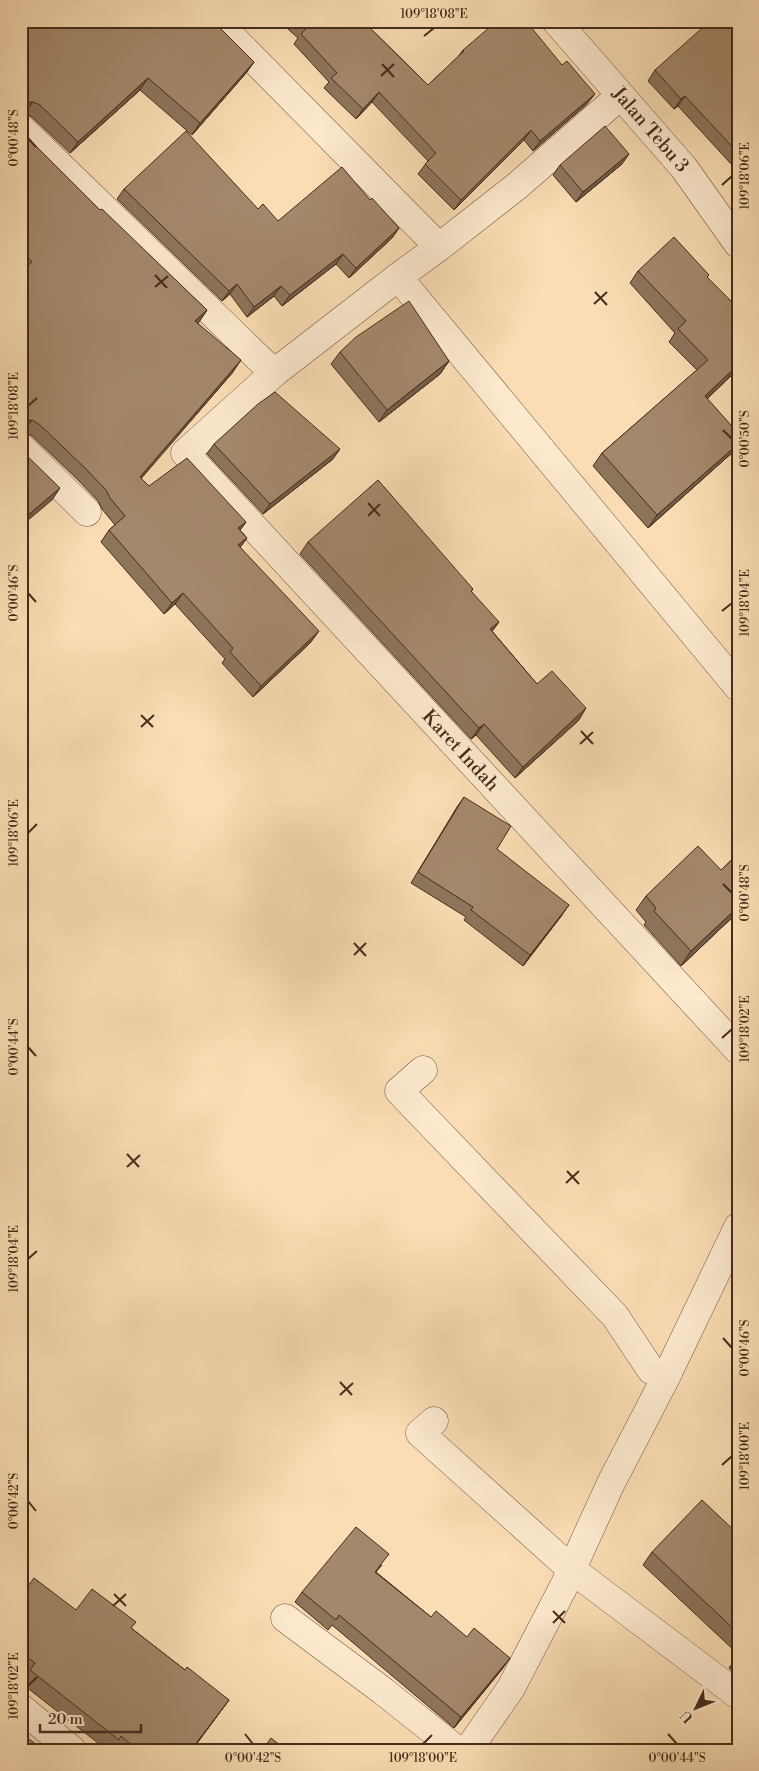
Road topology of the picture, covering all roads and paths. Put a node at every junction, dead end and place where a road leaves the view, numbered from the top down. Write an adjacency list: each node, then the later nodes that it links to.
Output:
1 (216, 21): 6 (street)
2 (556, 21): 3 (street, Jalan Tebu 3)
3 (620, 96): 5 (street, Jalan Tebu 3); 6 (street)
4 (21, 128): 8 (street)
5 (738, 244)
6 (439, 247): 7 (street)
7 (398, 277): 8 (street); 11 (street)
8 (274, 373): 12 (street, Karet Indah)
9 (21, 447): 10 (street)
10 (87, 512)
11 (738, 687)
12 (738, 1050)
13 (423, 1070): 15 (street)
14 (738, 1227): 15 (street)
15 (666, 1377): 17 (street)
16 (434, 1421): 17 (street)
17 (572, 1569): 19 (street); 23 (street)
18 (285, 1618): 22 (street)
19 (738, 1695)
20 (21, 1708): 21 (street)
21 (60, 1746)
22 (457, 1750)
23 (468, 1750)

